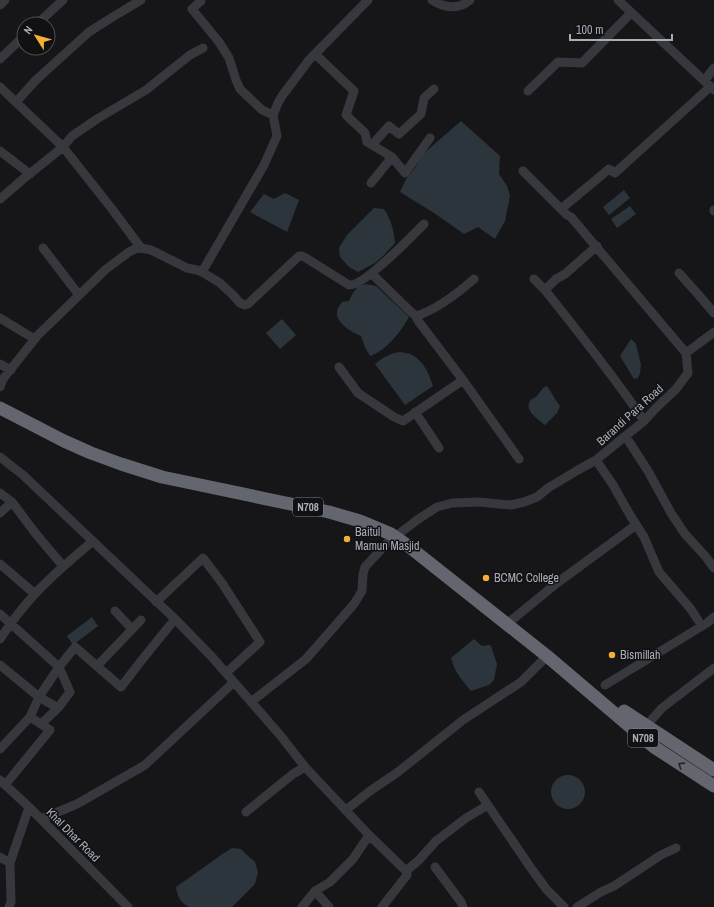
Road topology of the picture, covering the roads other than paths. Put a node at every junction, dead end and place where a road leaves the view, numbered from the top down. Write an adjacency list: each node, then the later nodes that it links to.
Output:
1 (5, 0): 9 (street)
2 (63, 0): 10 (street)
3 (141, 0): 21 (street)
4 (200, 0): 22 (street)
5 (368, 0): 14 (street)
6 (432, 0): 7 (street)
7 (470, 0)
8 (618, 0): 17 (street)
9 (0, 5)
10 (46, 16)
11 (628, 16): 20 (street)
12 (16, 44): 15 (street)
13 (203, 48): 25 (street)
14 (315, 54): 22 (street); 24 (street)
15 (0, 59)
16 (714, 68): 17 (street)
17 (709, 86): 32 (street)
18 (0, 87): 21 (street)
19 (434, 89): 24 (street)
20 (528, 91)
21 (16, 102): 25 (street)
22 (273, 115): 37 (street)
23 (430, 138): 27 (street)
24 (372, 145): 27 (street)
25 (63, 147): 29 (street); 36 (street)
26 (0, 151): 29 (street)
27 (392, 156): 30 (street)
28 (523, 171): 32 (street)
29 (30, 174): 31 (street)
30 (371, 183)
31 (0, 199)
32 (562, 209): 34 (street)
33 (424, 224): 39 (street)
34 (597, 246): 42 (street); 49 (street)
35 (43, 248): 43 (street)
36 (141, 248): 37 (street); 43 (street)
37 (202, 272): 39 (street)
38 (679, 273): 44 (street)
39 (372, 274): 45 (street)
40 (474, 279): 45 (street)
41 (534, 279): 42 (street)
42 (545, 290): 57 (street)
43 (79, 295): 52 (street)
44 (714, 313)
45 (415, 315): 53 (street)
46 (0, 318): 48 (street)
47 (714, 332): 49 (street)
48 (33, 338)
49 (686, 353): 57 (street, Barandi Para Road)
50 (0, 364): 52 (street)
51 (339, 367): 56 (street)
52 (11, 370): 54 (street)
53 (463, 380): 56 (street); 61 (street)
54 (0, 387)
55 (0, 408): 67 (highway, N708)
56 (415, 412): 59 (street)
57 (644, 421): 58 (street, Barandi Para Road)
58 (626, 437): 62 (street, Barandi Para Road); 71 (street)
59 (438, 448)
60 (0, 457): 68 (street)
61 (519, 459)
62 (596, 460): 66 (street); 67 (street, Barandi Para Road)
63 (0, 493): 64 (street)
64 (12, 502): 65 (street); 70 (street)
65 (0, 513)
66 (636, 525): 79 (street); 81 (street)
67 (395, 537): 81 (highway, N708); 94 (street, Barandi Para Road)
68 (93, 541): 70 (street); 73 (street)
69 (0, 564): 72 (street)
70 (63, 566): 72 (street)
71 (714, 568)
72 (35, 594): 80 (street)
73 (156, 602): 77 (street); 89 (street)
74 (115, 611): 82 (street)
75 (0, 614): 80 (street)
76 (714, 617): 92 (street)
77 (174, 619): 86 (street); 89 (street)
78 (141, 620): 82 (street)
79 (698, 620)
80 (11, 622): 83 (street); 87 (street)
81 (507, 624): 84 (highway, N708)
82 (132, 629): 86 (street)
83 (0, 639)
84 (547, 656): 91 (highway, N708); 107 (street)
85 (0, 665): 93 (street)
86 (97, 666): 87 (street)
87 (59, 667): 93 (street); 95 (street)
88 (714, 668): 98 (street)
89 (226, 673): 90 (street)
90 (234, 682): 94 (street); 109 (street)
91 (579, 682): 98 (highway, N708); 103 (highway, N708, one-way to 91)
92 (606, 685)
93 (39, 697): 95 (street); 96 (street)
94 (251, 702): 100 (street)
95 (58, 708): 97 (street)
96 (30, 717): 97 (street); 99 (street)
97 (41, 724): 102 (street)
98 (646, 726): 101 (highway, N708)
99 (0, 749)
100 (305, 767): 107 (street); 108 (street)
101 (714, 770)
102 (3, 783): 106 (street, Khal Dhar Road)
103 (714, 786)
104 (479, 792): 105 (street)
105 (488, 805): 115 (street); 123 (street)
106 (29, 807): 109 (street, Khal Dhar Road); 113 (street)
107 (346, 810): 110 (street)
108 (246, 812)
109 (41, 819): 118 (street, Khal Dhar Road)
110 (369, 834): 115 (street); 116 (street)
111 (676, 848): 124 (street)
112 (0, 857): 113 (street)
113 (10, 863): 117 (street)
114 (435, 867): 122 (street)
115 (406, 871): 121 (street)
116 (315, 891): 119 (street); 120 (street)
117 (9, 907)
118 (128, 907)
119 (302, 907)
120 (329, 907)
121 (382, 907)
122 (463, 907)
123 (564, 907)
124 (577, 907)

